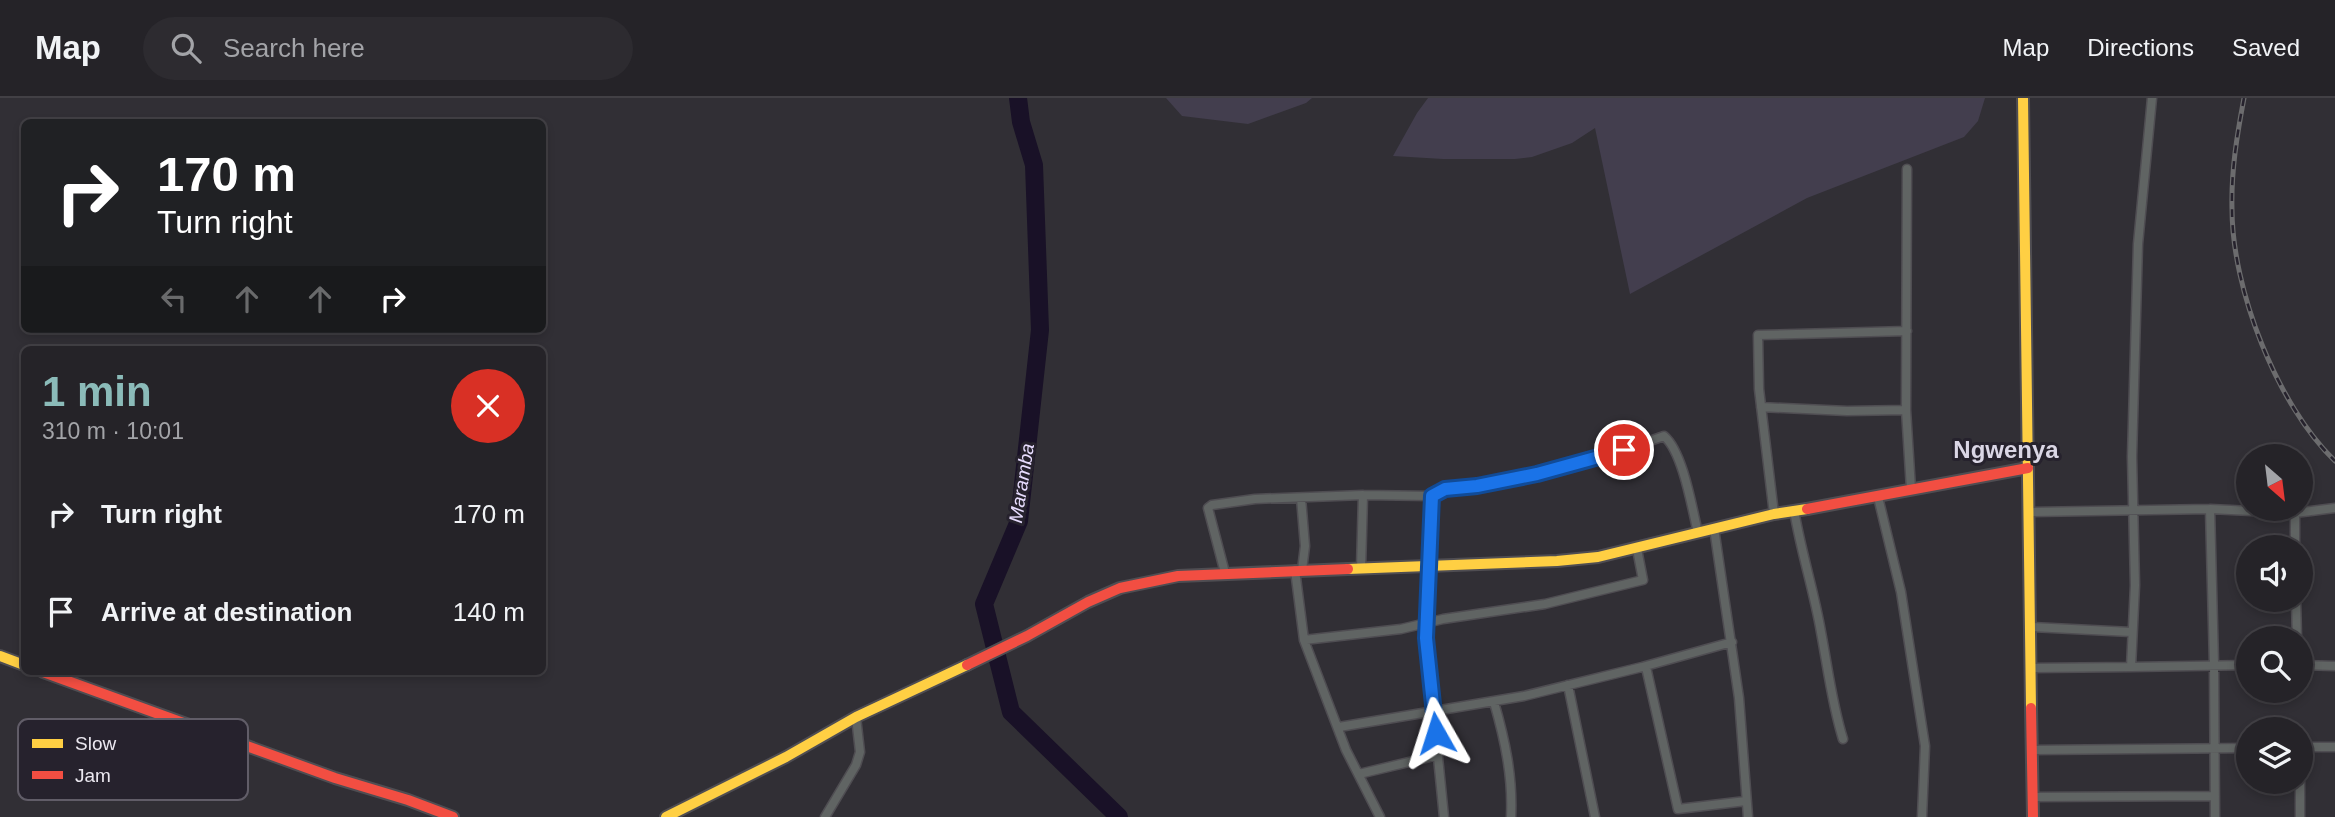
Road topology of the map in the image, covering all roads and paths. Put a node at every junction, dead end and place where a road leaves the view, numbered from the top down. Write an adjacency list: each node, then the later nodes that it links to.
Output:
1 (2023, 98): 7 (street)
2 (2152, 98): 16 (street)
3 (1907, 169): 4 (street)
4 (1907, 331): 5 (street); 6 (street)
5 (1761, 407): 6 (street); 20 (street)
6 (1906, 410): 8 (street)
7 (2028, 468): 8 (street); 19 (street)
8 (1912, 489): 12 (street)
9 (1363, 495): 10 (street); 11 (street); 25 (street)
10 (1432, 496): 22 (street); 24 (street)
11 (1301, 498): 26 (street); 27 (street)
12 (1878, 498): 15 (street); 70 (street)
13 (2335, 508): 18 (street)
14 (2210, 509): 16 (street); 17 (street); 35 (street)
15 (1794, 510): 20 (street); 49 (street)
16 (2132, 510): 19 (street); 30 (street)
17 (2236, 510)
18 (2314, 511)
19 (2028, 512): 29 (street)
20 (1774, 514): 21 (street)
21 (1714, 528): 22 (street); 32 (street)
22 (1698, 533): 23 (street)
23 (1637, 549): 24 (street); 28 (street)
24 (1428, 566): 25 (street); 28 (street)
25 (1362, 569): 26 (street)
26 (1298, 570): 27 (street); 31 (street)
27 (1225, 573): 46 (street)
28 (1426, 623): 31 (street); 45 (street)
29 (2030, 627): 30 (street); 41 (street)
30 (2131, 632): 40 (street)
31 (1304, 640): 48 (street)
32 (1732, 642): 39 (street); 61 (street)
33 (0, 656): 34 (street)
34 (21, 664)
35 (2214, 664): 36 (street); 40 (street); 54 (street)
36 (2236, 664)
37 (2313, 665): 38 (street)
38 (2335, 666)
39 (1646, 667): 43 (street); 61 (street)
40 (2131, 667): 41 (street)
41 (2031, 668): 55 (street)
42 (51, 675): 47 (street)
43 (1568, 685): 44 (street); 68 (street)
44 (1494, 702): 45 (street); 67 (street)
45 (1434, 712): 48 (street); 56 (street)
46 (856, 717): 63 (street); 64 (street)
47 (172, 719)
48 (1339, 727): 57 (street)
49 (1843, 739)
50 (248, 746): 62 (street)
51 (2313, 747): 52 (street)
52 (2335, 747)
53 (2236, 748): 54 (street)
54 (2215, 749): 55 (street); 59 (street)
55 (2033, 750): 60 (street)
56 (1438, 755): 57 (street); 66 (street)
57 (1359, 774): 65 (street)
58 (2300, 794): 73 (street)
59 (2215, 796): 60 (street); 72 (street)
60 (2033, 797): 71 (street)
61 (1746, 801): 69 (street)
62 (453, 817)
63 (666, 817)
64 (825, 817)
65 (1380, 817)
66 (1444, 817)
67 (1511, 817)
68 (1595, 817)
69 (1748, 817)
70 (1922, 817)
71 (2033, 817)
72 (2215, 817)
73 (2300, 817)

